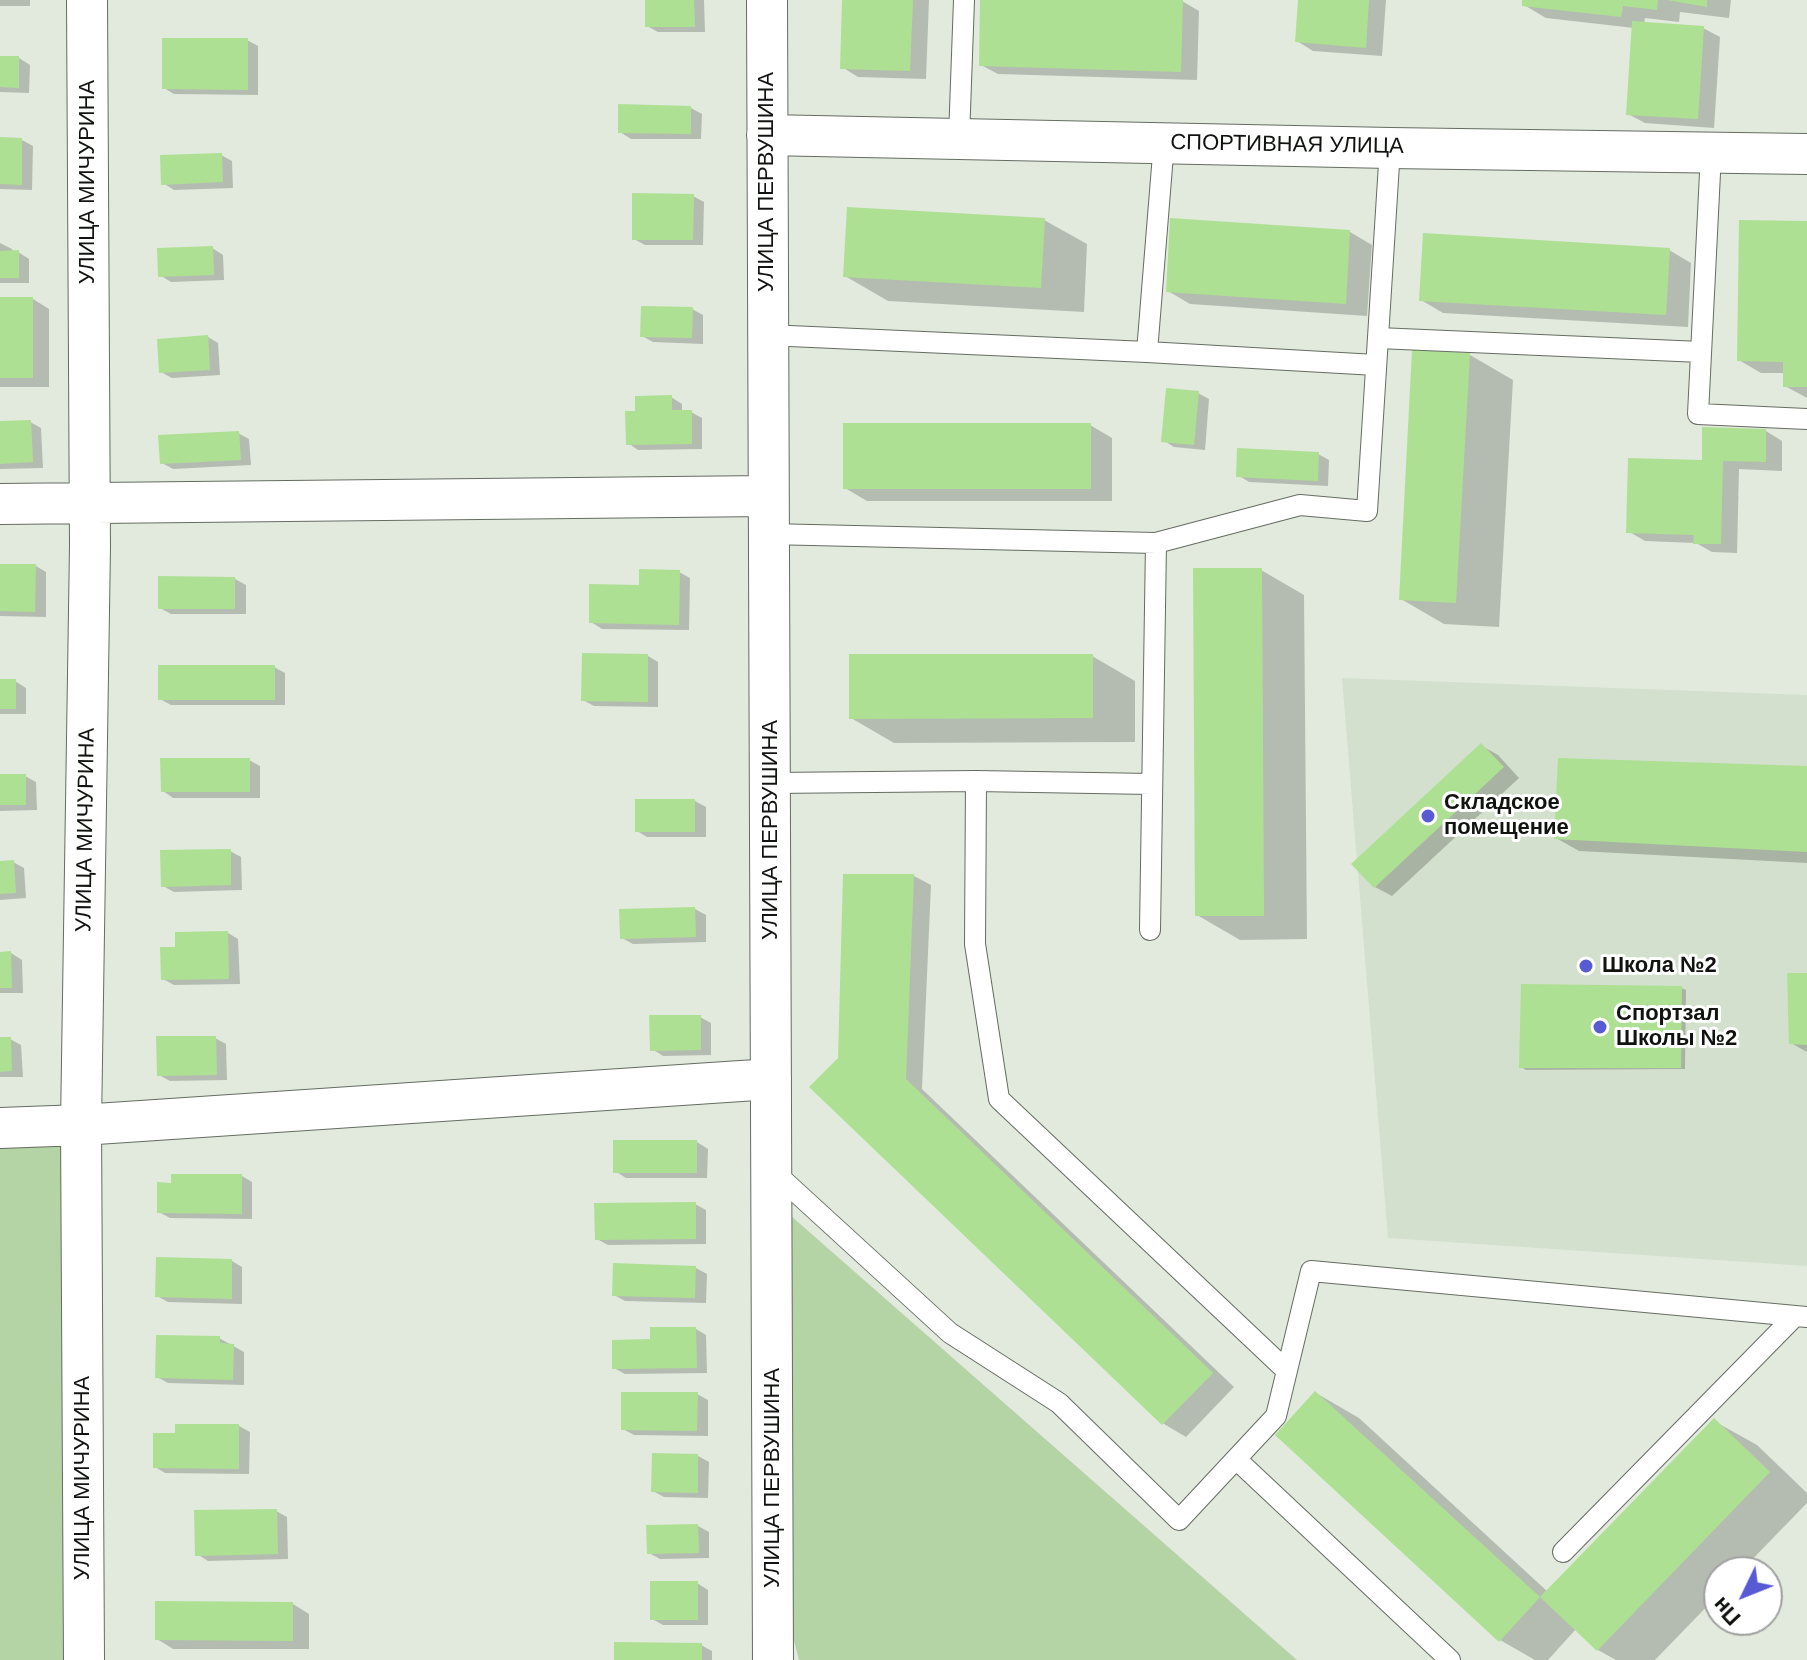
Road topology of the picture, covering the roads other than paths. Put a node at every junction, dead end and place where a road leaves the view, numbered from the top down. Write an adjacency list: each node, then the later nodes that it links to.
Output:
1 (87, 0): 16 (street, УЛИЦА МИЧУРИНА)
2 (767, 0): 4 (street, УЛИЦА ПЕРВУШИНА)
3 (964, 0): 5 (lane)
4 (767, 135): 5 (street, СПОРТИВНАЯ УЛИЦА); 10 (street, УЛИЦА ПЕРВУШИНА)
5 (959, 138): 6 (street, СПОРТИВНАЯ УЛИЦА)
6 (1164, 142): 7 (street, СПОРТИВНАЯ УЛИЦА); 12 (lane)
7 (1390, 148): 8 (street, СПОРТИВНАЯ УЛИЦА); 11 (lane)
8 (1711, 153): 9 (street, СПОРТИВНАЯ УЛИЦА); 13 (lane)
9 (1807, 154)
10 (767, 335): 12 (lane); 18 (street, УЛИЦА ПЕРВУШИНА)
11 (1378, 338): 13 (lane); 14 (lane)
12 (1147, 352): 14 (lane)
13 (1701, 352): 15 (lane)
14 (1376, 365): 19 (lane)
15 (1807, 419)
16 (89, 503): 17 (street); 18 (street); 25 (street, УЛИЦА МИЧУРИНА)
17 (0, 504)
18 (768, 515): 19 (lane); 21 (street, УЛИЦА ПЕРВУШИНА)
19 (1156, 543): 22 (lane)
20 (976, 781): 21 (lane); 22 (lane); 29 (lane)
21 (772, 783): 24 (street, УЛИЦА ПЕРВУШИНА)
22 (1151, 784): 23 (lane)
23 (1150, 930)
24 (771, 1079): 25 (street); 27 (street, УЛИЦА ПЕРВУШИНА)
25 (81, 1125): 26 (street); 32 (street, УЛИЦА МИЧУРИНА)
26 (0, 1128)
27 (773, 1171): 30 (lane); 33 (street, УЛИЦА ПЕРВУШИНА)
28 (1801, 1317): 29 (lane); 31 (lane)
29 (1287, 1371): 30 (lane)
30 (1236, 1459): 34 (lane)
31 (1563, 1552)
32 (84, 1660)
33 (773, 1660)
34 (1450, 1660)

